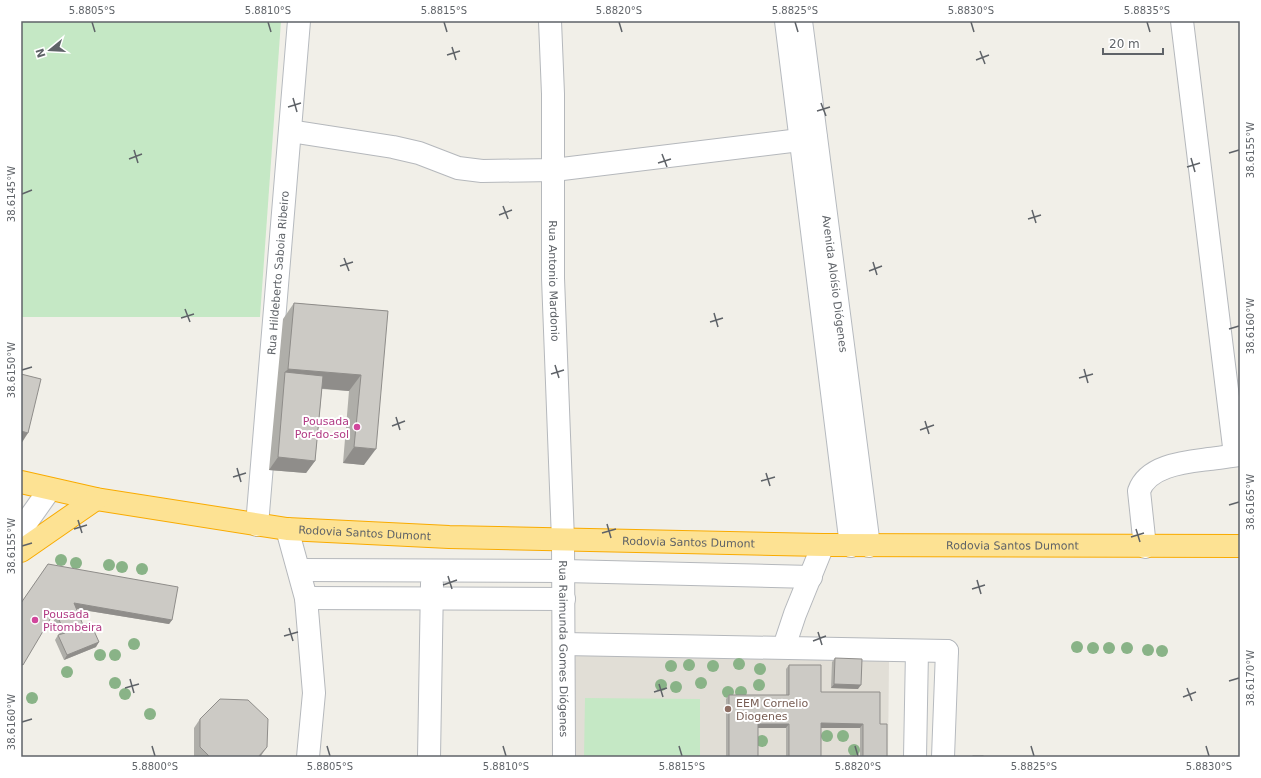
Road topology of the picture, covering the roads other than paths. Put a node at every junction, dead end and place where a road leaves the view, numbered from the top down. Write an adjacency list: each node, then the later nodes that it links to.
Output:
1 (299, 21): 6 (street, Rua Hildeberto Saboia Ribeiro)
2 (550, 21): 8 (street, Rua Antonio Mardonio)
3 (786, 21): 7 (street, Avenida Aloísio Diógenes)
4 (802, 21): 7 (street, Avenida Aloísio Diógenes)
5 (1182, 21): 9 (street)
6 (290, 131): 8 (street); 13 (street, Rua Hildeberto Saboia Ribeiro)
7 (809, 139): 8 (street); 18 (street, Avenida Aloísio Diógenes)
8 (554, 170): 16 (street, Rua Antonio Mardonio)
9 (1237, 455): 20 (street)
10 (21, 482): 11 (highway, Rodovia Santos Dumont)
11 (50, 489): 12 (highway, Rodovia Santos Dumont); 14 (street)
12 (96, 499): 13 (highway, Rodovia Santos Dumont); 21 (highway)
13 (257, 525): 15 (highway, Rodovia Santos Dumont)
14 (21, 530)
15 (288, 530): 16 (highway, Rodovia Santos Dumont); 22 (street)
16 (563, 540): 17 (highway, Rodovia Santos Dumont); 24 (street, Rua Raimunda Gomes Diógenes)
17 (822, 545): 18 (highway, Rodovia Santos Dumont); 25 (street)
18 (860, 546): 20 (highway, Rodovia Santos Dumont)
19 (1240, 546): 20 (highway, Rodovia Santos Dumont)
20 (1145, 547)
21 (21, 551)
22 (299, 570): 23 (street); 26 (street)
23 (432, 570): 24 (street); 27 (street)
24 (564, 571): 25 (street); 28 (street, Rua Raimunda Gomes Diógenes)
25 (811, 576): 30 (street)
26 (306, 598): 27 (street); 32 (street)
27 (431, 599): 28 (street); 33 (street)
28 (564, 599): 29 (street, Rua Raimunda Gomes Diógenes)
29 (564, 644): 30 (street); 34 (street, Rua Raimunda Gomes Diógenes)
30 (784, 647): 31 (street)
31 (917, 651): 35 (street); 36 (street)
32 (308, 757)
33 (429, 757)
34 (564, 757)
35 (915, 757)
36 (943, 757)

